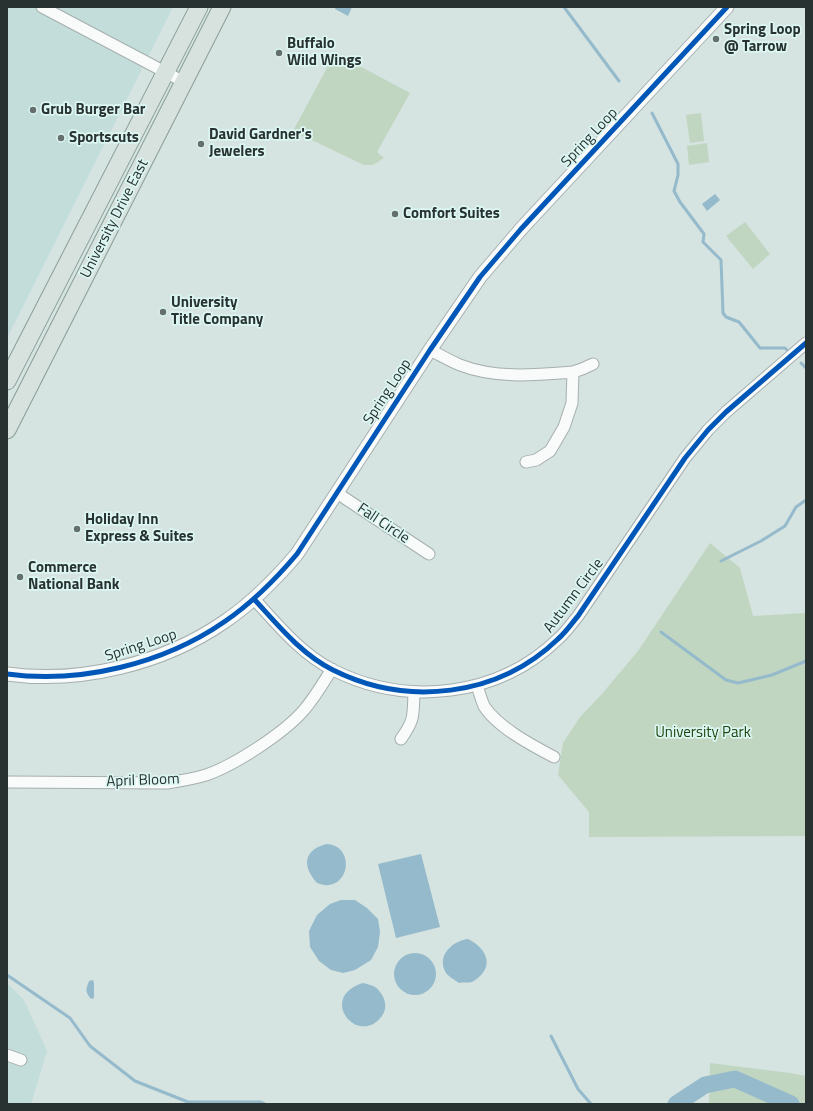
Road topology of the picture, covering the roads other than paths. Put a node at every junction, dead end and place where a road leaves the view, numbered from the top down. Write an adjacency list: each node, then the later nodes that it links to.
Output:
1 (42, 7): 5 (street)
2 (199, 7): 5 (main road, University Drive East)
3 (222, 7): 6 (main road, University Drive East)
4 (727, 7): 10 (street, Spring Loop)
5 (166, 72): 6 (street); 7 (main road, University Drive East)
6 (184, 82): 8 (main road, University Drive East)
7 (42, 312): 8 (main road); 13 (main road, University Drive East)
8 (63, 321): 14 (main road, University Drive East)
9 (806, 343): 21 (street, Autumn Circle)
10 (430, 350): 12 (street); 16 (street, Spring Loop)
11 (593, 364): 12 (street)
12 (573, 372): 15 (street)
13 (7, 381)
14 (7, 430)
15 (526, 462)
16 (337, 493): 17 (street, Fall Circle); 18 (street, Spring Loop)
17 (429, 554)
18 (254, 598): 19 (street, Autumn Circle); 20 (street, Spring Loop)
19 (332, 669): 22 (street, Autumn Circle); 25 (street, April Bloom)
20 (7, 674)
21 (477, 685): 22 (street, Autumn Circle); 24 (street)
22 (414, 692): 23 (street)
23 (400, 739)
24 (554, 757)
25 (7, 782)
26 (7, 1055): 27 (street)
27 (21, 1060)

